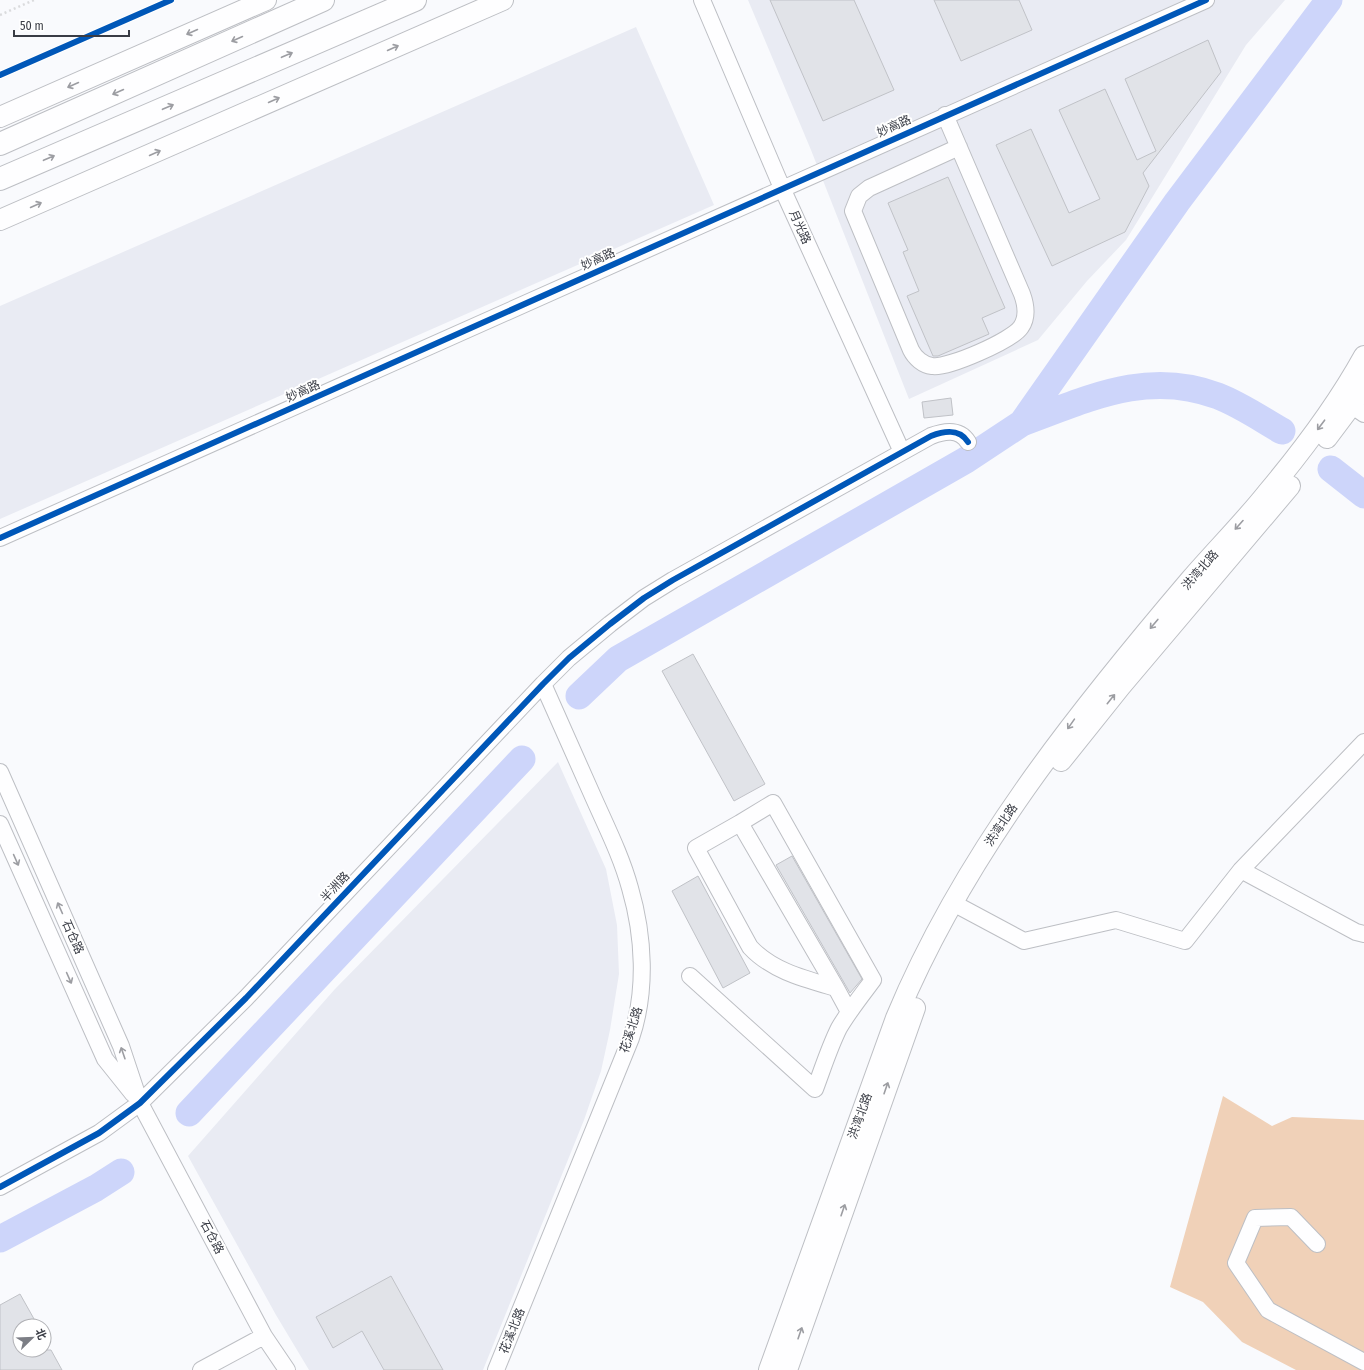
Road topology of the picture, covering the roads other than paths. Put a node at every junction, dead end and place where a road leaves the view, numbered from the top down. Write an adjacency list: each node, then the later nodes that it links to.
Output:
1 (266, 0): 8 (main road, one-way to 8)
2 (324, 0): 9 (highway, one-way to 9)
3 (415, 0): 11 (highway, one-way to 3)
4 (503, 0): 13 (main road, one-way to 4)
5 (702, 0): 12 (street, 月光路)
6 (1206, 0): 7 (street, 妙高路)
7 (945, 115): 10 (street); 12 (street, 妙高路)
8 (0, 117)
9 (0, 144)
10 (959, 147): 10 (street)
11 (0, 180)
12 (782, 188): 18 (street, 月光路); 19 (street, 妙高路)
13 (0, 220)
14 (1364, 356): 16 (main road, 洪湾北路)
15 (1364, 384): 16 (main road, 洪湾北路)
16 (1351, 406): 26 (main road, 洪湾北路)
17 (968, 442): 18 (street, 半洲路)
18 (902, 452): 20 (street, 半洲路)
19 (0, 538)
20 (543, 684): 31 (street, 半洲路); 38 (street, 花溪北路)
21 (1364, 742): 25 (street)
22 (0, 772): 31 (street, 石仓路, one-way to 22)
23 (740, 823): 29 (street); 29 (street); 30 (street)
24 (0, 824): 31 (street, 石仓路, one-way to 31)
25 (1241, 870): 26 (street); 27 (street)
26 (958, 906): 39 (main road, 洪湾北路); 40 (main road, 洪湾北路, one-way to 26)
27 (1364, 934)
28 (690, 976): 30 (street)
29 (836, 988): 30 (street)
30 (849, 1012)
31 (140, 1103): 32 (street, 半洲路); 34 (street, 石仓路)
32 (0, 1187)
33 (1317, 1244): 35 (street)
34 (264, 1336): 36 (street); 37 (street, 石仓路)
35 (1364, 1362)
36 (201, 1370)
37 (287, 1370)
38 (496, 1370)
39 (770, 1370)
40 (787, 1370)

